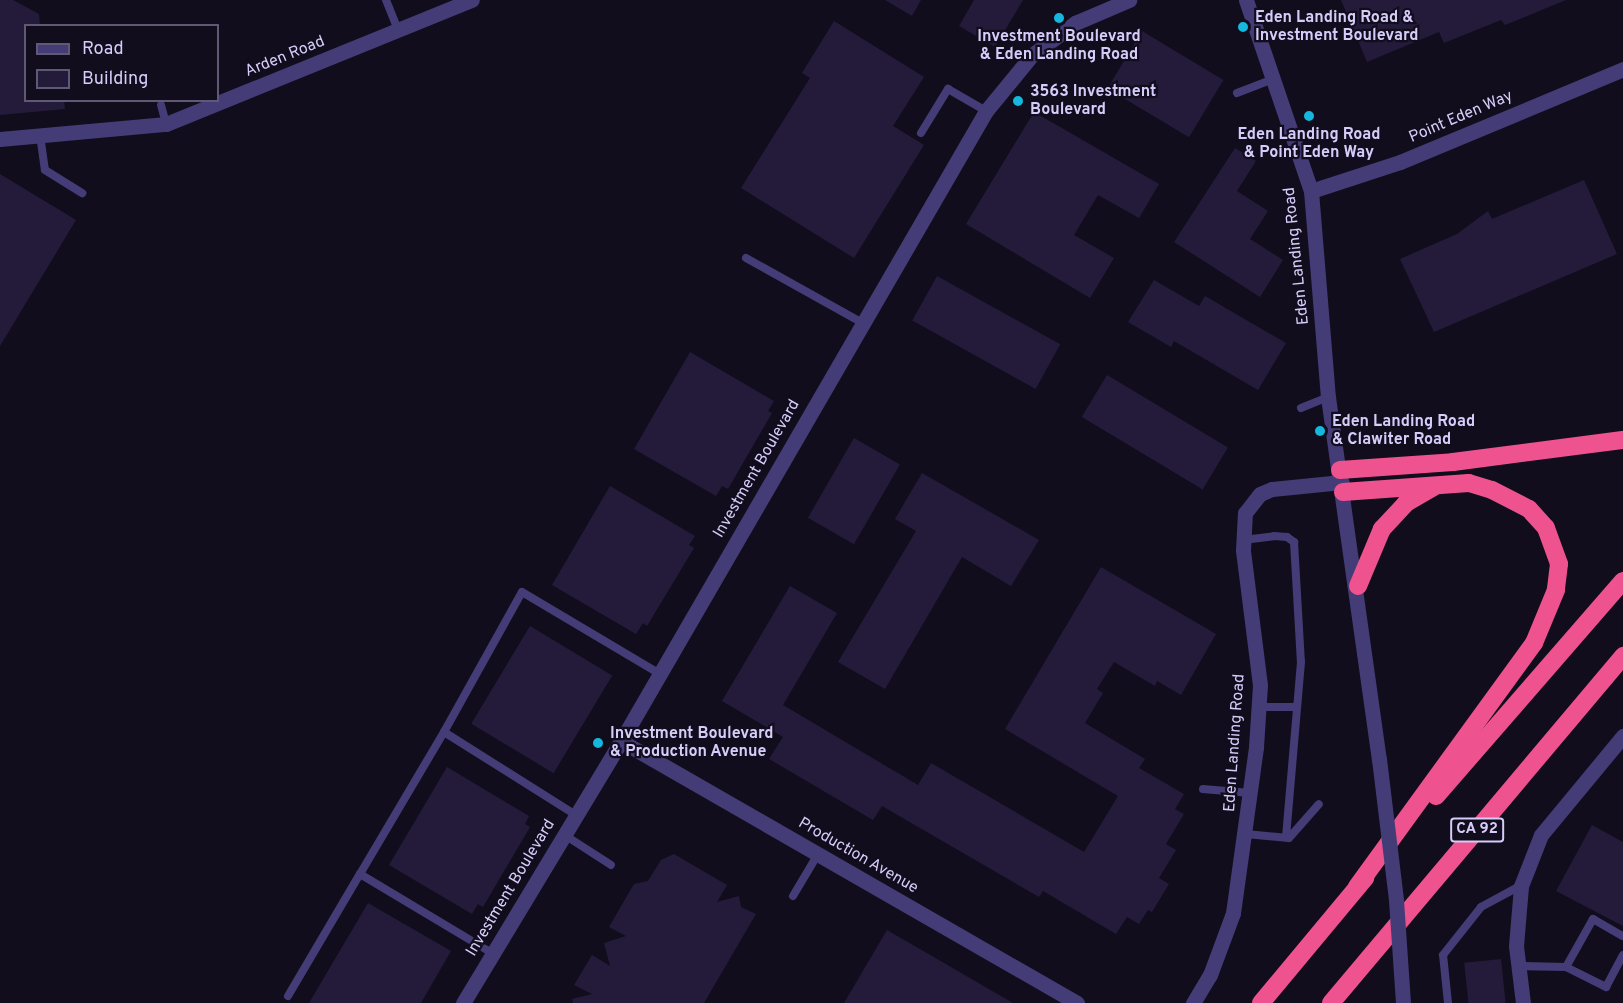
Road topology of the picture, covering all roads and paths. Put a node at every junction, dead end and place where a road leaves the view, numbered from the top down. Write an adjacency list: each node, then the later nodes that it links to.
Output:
1 (386, 0): 5 (lane)
2 (472, 0): 5 (street, Arden Road)
3 (1129, 0): 10 (street, Investment Boulevard)
4 (1246, 0): 7 (street, Eden Landing Road)
5 (398, 30): 11 (street, Arden Road)
6 (1623, 69): 15 (street, Point Eden Way)
7 (1273, 79): 8 (lane); 15 (street, Eden Landing Road)
8 (1237, 93)
9 (161, 105): 11 (lane)
10 (986, 111): 12 (lane); 18 (street, Investment Boulevard)
11 (166, 124): 13 (street, Arden Road)
12 (921, 133)
13 (40, 135): 14 (street, Arden Road); 16 (lane)
14 (0, 139)
15 (1311, 191): 19 (street, Eden Landing Road)
16 (82, 193)
17 (746, 258): 18 (lane)
18 (863, 322): 28 (street, Investment Boulevard)
19 (1328, 397): 20 (lane); 22 (street, Eden Landing Road)
20 (1300, 408)
21 (1623, 440): 22 (highway)
22 (1342, 481): 23 (highway); 24 (street, Eden Landing Road); 26 (street, Eden Landing Road)
23 (1438, 484): 26 (highway); 45 (highway)
24 (1242, 540): 29 (street, Eden Landing Road); 30 (lane)
25 (1623, 581): 45 (highway, CA 92)
26 (1358, 586): 60 (street, Eden Landing Road, bridge)
27 (1623, 656): 48 (highway, CA 92)
28 (660, 674): 31 (lane); 33 (street, Investment Boulevard)
29 (1259, 707): 30 (lane); 35 (street, Eden Landing Road)
30 (1296, 707): 40 (lane)
31 (444, 732): 37 (lane); 43 (lane)
32 (1623, 736): 44 (street)
33 (621, 741): 37 (street, Investment Boulevard); 41 (street, Production Avenue)
34 (1203, 789): 35 (lane)
35 (1250, 793): 39 (street, Eden Landing Road)
36 (1319, 804): 40 (lane)
37 (576, 815): 38 (street, Investment Boulevard)
38 (564, 834): 42 (lane); 49 (street, Investment Boulevard)
39 (1246, 834): 40 (lane); 56 (street, Eden Landing Road)
40 (1286, 837)
41 (818, 854): 46 (lane); 55 (street, Production Avenue)
42 (611, 865)
43 (360, 874): 49 (lane); 53 (lane)
44 (1521, 886): 51 (street); 61 (lane)
45 (1357, 887): 57 (highway, CA 92)
46 (793, 896)
47 (1623, 936): 52 (lane)
48 (1374, 952): 58 (highway, CA 92); 59 (highway)
49 (492, 953): 54 (street, Investment Boulevard)
50 (1623, 955): 52 (lane)
51 (1518, 966): 52 (lane); 62 (street)
52 (1566, 967)
53 (288, 996)
54 (463, 1003)
55 (1077, 1003)
56 (1193, 1003)
57 (1261, 1003)
58 (1331, 1003)
59 (1341, 1003)
60 (1403, 1003)
61 (1448, 1003)
62 (1523, 1003)

